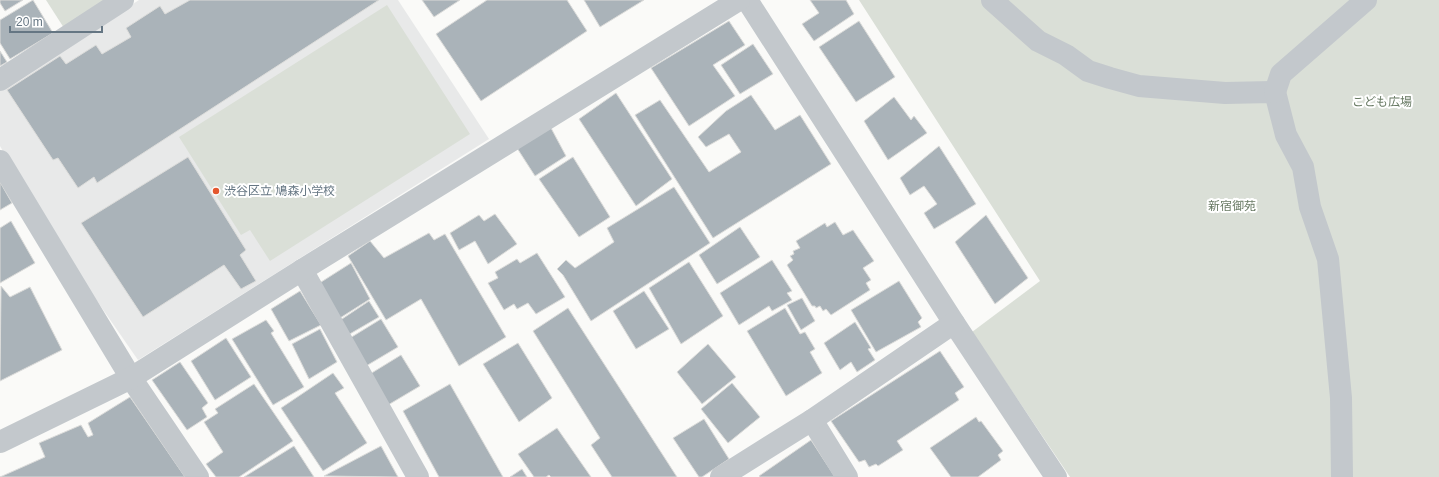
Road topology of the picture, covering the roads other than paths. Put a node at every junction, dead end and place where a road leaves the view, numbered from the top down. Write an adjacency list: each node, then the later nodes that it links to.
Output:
1 (122, 0): 6 (street)
2 (739, 0): 9 (street)
3 (747, 0): 10 (street)
4 (992, 0): 7 (street)
5 (1366, 0): 7 (street)
6 (0, 80)
7 (1275, 92): 19 (street)
8 (0, 161): 11 (street)
9 (302, 270): 11 (street); 15 (street)
10 (954, 323): 12 (street); 18 (street)
11 (131, 378): 13 (street); 14 (street)
12 (812, 420): 16 (street); 17 (street)
13 (0, 442)
14 (198, 477)
15 (418, 477)
16 (721, 477)
17 (847, 477)
18 (1056, 477)
19 (1342, 477)

